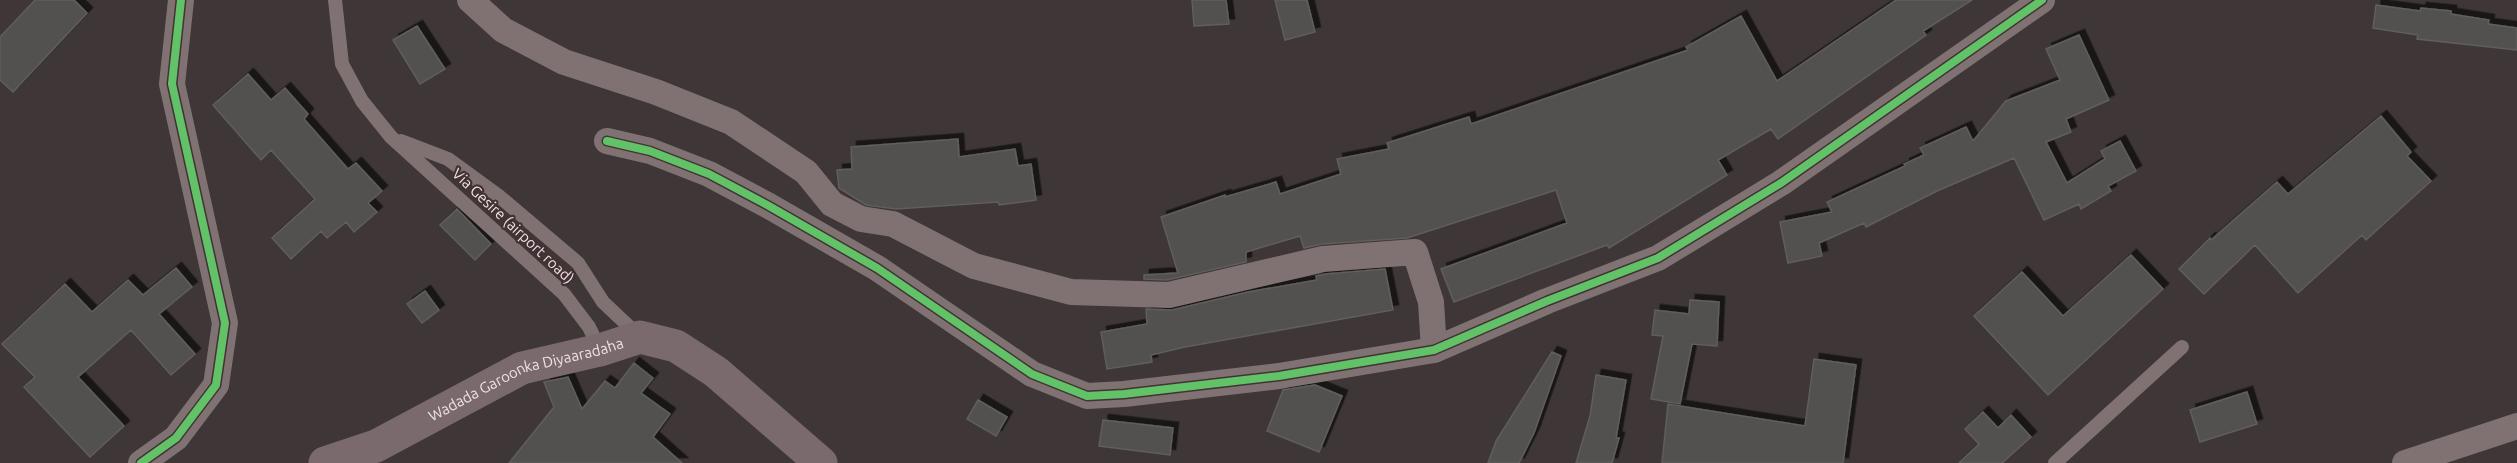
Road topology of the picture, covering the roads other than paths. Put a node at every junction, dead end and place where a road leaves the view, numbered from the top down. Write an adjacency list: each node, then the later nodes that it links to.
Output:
1 (181, 0): 14 (street)
2 (335, 0): 5 (lane, Via Gesire (airport road))
3 (470, 0): 10 (street)
4 (2042, 0): 10 (street)
5 (391, 137): 7 (lane, Via Gesire (airport road)); 9 (lane, Via Gesire (airport road))
6 (607, 141): 10 (street)
7 (640, 337): 9 (main road, Wadada Garoonka Diyaaradaha); 16 (main road, Wadada Garoonka Diyaaradaha)
8 (2182, 347): 17 (lane)
9 (600, 350): 12 (main road, Wadada Garoonka Diyaaradaha)
10 (1434, 350)
11 (2517, 426): 13 (street)
12 (367, 455): 15 (main road, Wadada Garoonka Diyaaradaha)
13 (2447, 456): 18 (street)
14 (141, 463)
15 (325, 463)
16 (821, 463)
17 (2055, 463)
18 (2405, 463)

